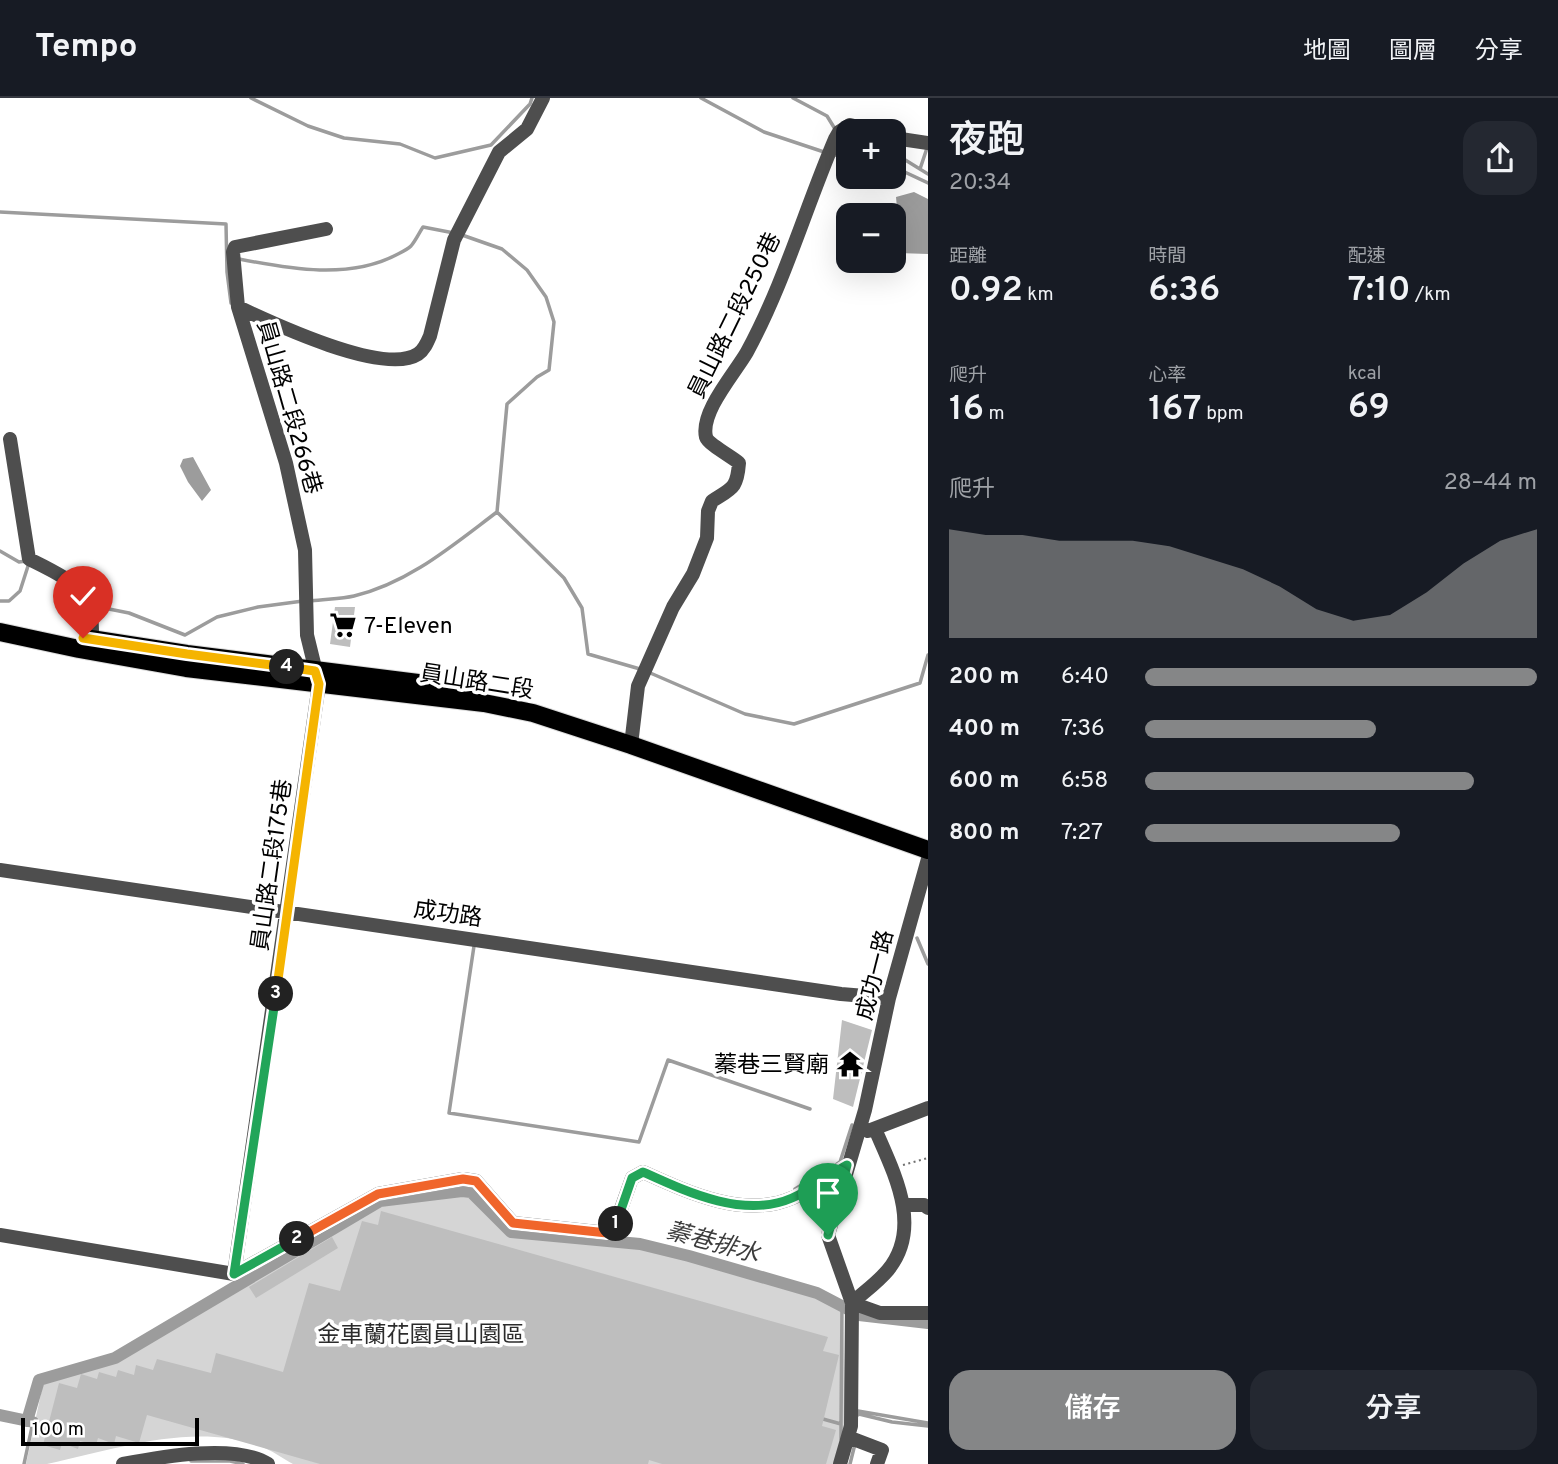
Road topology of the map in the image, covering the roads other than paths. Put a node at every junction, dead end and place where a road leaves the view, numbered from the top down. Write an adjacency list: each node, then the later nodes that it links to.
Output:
1 (543, 98): 6 (street)
2 (836, 137): 12 (street, 員山路二段250巷)
3 (906, 140): 4 (street)
4 (928, 143)
5 (326, 229): 6 (street, 員山路二段266巷)
6 (237, 307): 11 (street, 員山路二段266巷)
7 (10, 439): 10 (street)
8 (0, 620): 10 (main road, 員山路二段)
9 (0, 632): 10 (main road, 員山路二段)
10 (92, 645): 11 (main road, 員山路二段)
11 (317, 677): 12 (main road, 員山路二段); 17 (street, 員山路二段175巷)
12 (632, 739): 13 (main road, 員山路二段); 14 (main road, 員山路二段)
13 (928, 838)
14 (928, 850)
15 (928, 859): 18 (street, 成功一路)
16 (0, 870): 17 (street, 成功路)
17 (288, 913): 18 (street, 成功路); 26 (street, 員山路二段175巷)
18 (889, 998): 21 (street, 成功一路)
19 (928, 1108): 20 (street)
20 (875, 1129): 21 (street); 23 (street)
21 (857, 1136): 22 (street, 成功一路)
22 (847, 1165): 26 (street); 27 (street, 成功一路)
23 (903, 1205): 24 (street); 27 (street)
24 (928, 1208)
25 (0, 1235): 26 (street)
26 (234, 1274)
27 (852, 1308): 28 (street); 29 (street, 成功一路)
28 (928, 1313)
29 (848, 1437): 33 (street, 成功一路); 34 (street)
30 (176, 1460): 31 (street); 32 (street)
31 (123, 1464)
32 (268, 1464)
33 (840, 1464)
34 (877, 1464)

